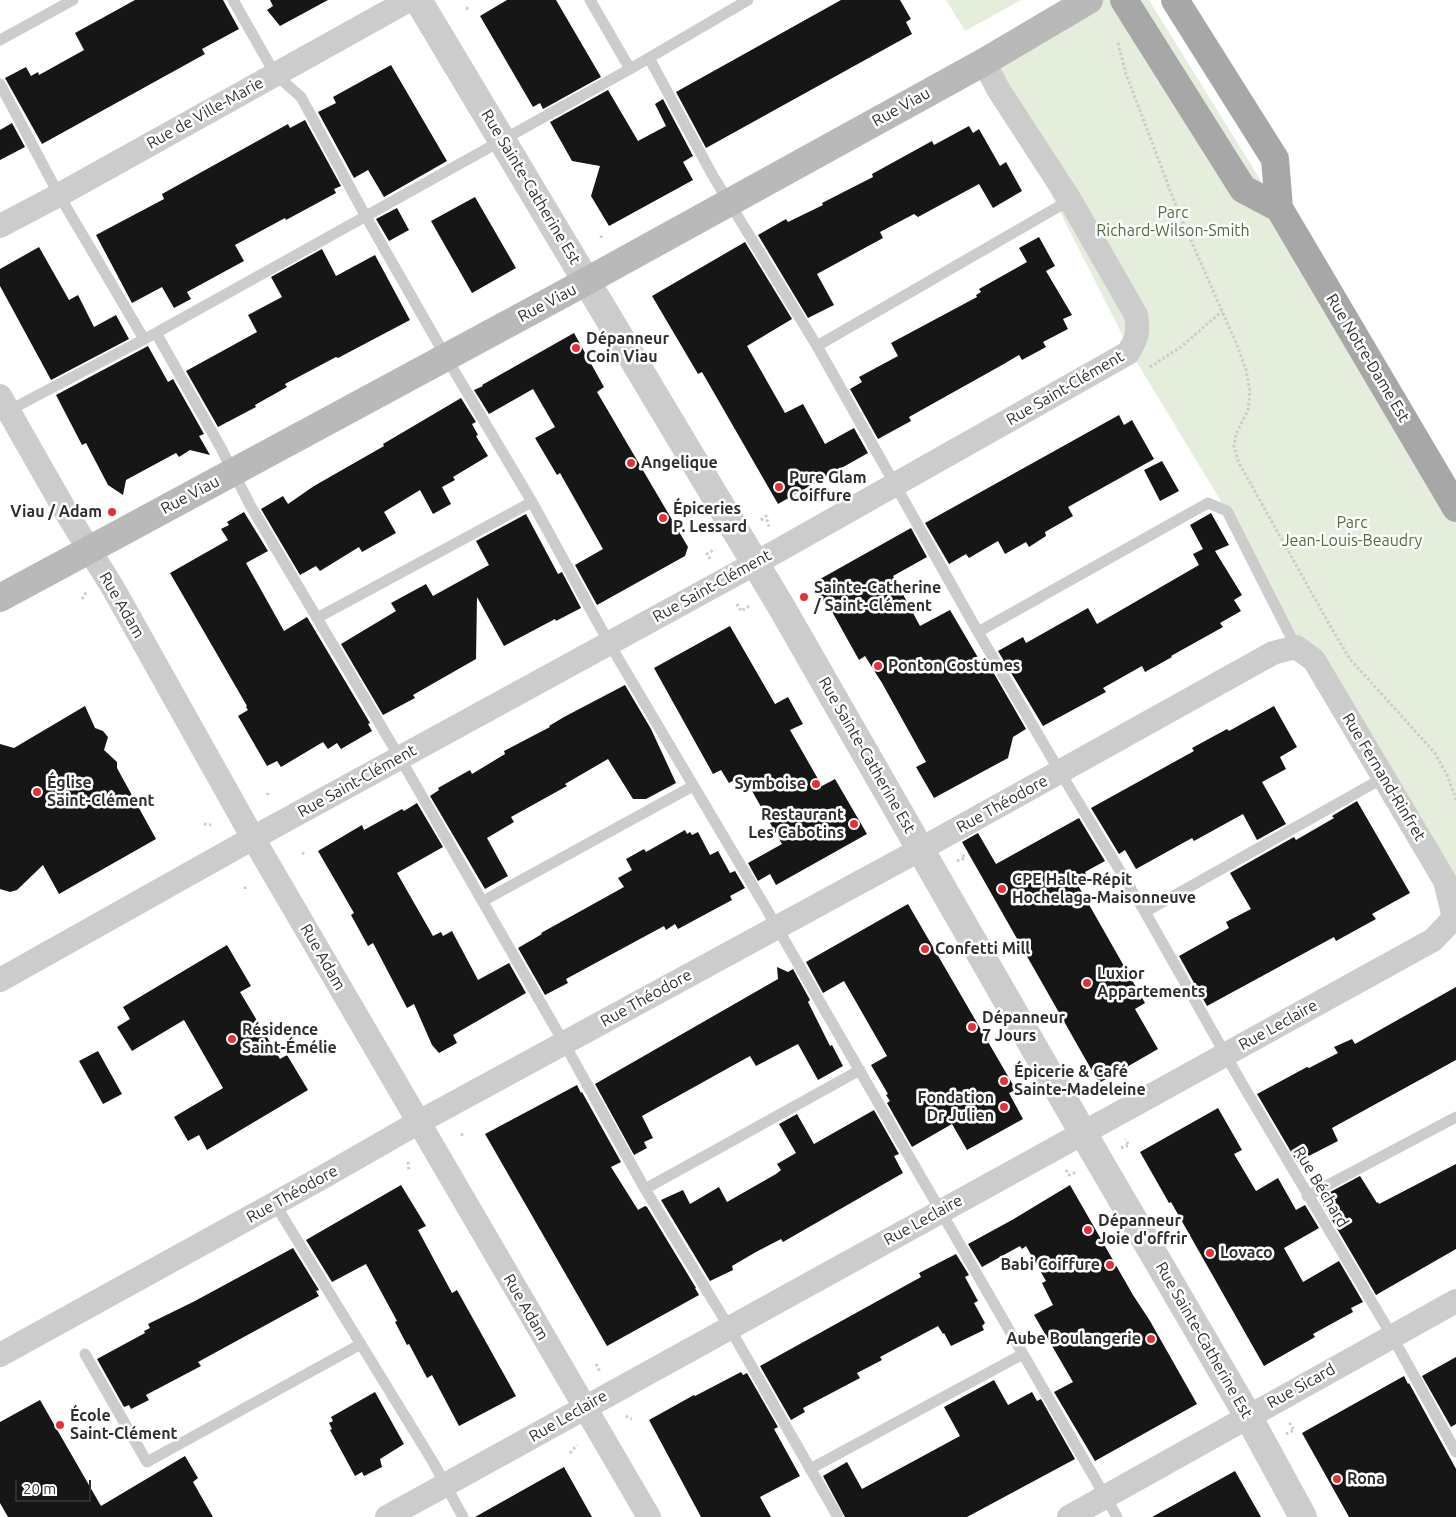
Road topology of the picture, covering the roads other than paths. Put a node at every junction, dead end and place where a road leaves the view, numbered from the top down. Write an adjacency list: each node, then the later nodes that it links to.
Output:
1 (73, 0): 10 (lane)
2 (233, 0): 14 (lane)
3 (409, 0): 14 (street, Rue de Ville-Marie)
4 (418, 0): 16 (street, Rue Sainte-Catherine Est)
5 (590, 0): 13 (lane)
6 (748, 0): 11 (lane)
7 (1090, 0): 12 (main road, Rue Viau)
8 (1124, 0): 20 (main road)
9 (1175, 0): 20 (main road, Rue Notre-Dame Est)
10 (0, 40)
11 (648, 58): 13 (lane); 19 (lane, Rue Béchard)
12 (984, 62): 18 (street, Rue Saint-Clément); 19 (main road, Rue Viau)
13 (630, 68): 16 (lane)
14 (275, 74): 17 (street, Rue de Ville-Marie); 21 (lane)
15 (0, 84): 17 (lane)
16 (502, 140): 21 (lane); 23 (street, Rue Sainte-Catherine Est)
17 (59, 194): 22 (street, Rue de Ville-Marie); 25 (lane)
18 (1070, 200): 26 (lane); 30 (street, Rue Saint-Clément)
19 (728, 203): 23 (main road, Rue Viau); 26 (lane, Rue Béchard)
20 (1279, 208): 32 (main road, Rue Notre-Dame Est)
21 (365, 215): 24 (lane); 27 (lane)
22 (0, 226)
23 (587, 281): 27 (main road, Rue Viau); 34 (street, Rue Sainte-Catherine Est)
24 (156, 333): 25 (lane); 29 (lane)
25 (144, 339): 28 (lane)
26 (817, 346): 30 (lane, Rue Béchard)
27 (446, 357): 29 (main road, Rue Viau); 31 (lane)
28 (3, 407): 33 (street, Rue Adam)
29 (234, 472): 33 (main road, Rue Viau); 36 (lane)
30 (896, 484): 34 (street, Rue Saint-Clément); 37 (lane, Rue Béchard)
31 (532, 502): 36 (lane); 38 (lane)
32 (1456, 508)
33 (90, 549): 35 (main road, Rue Viau); 44 (street, Rue Adam)
34 (756, 563): 38 (street, Rue Saint-Clément); 45 (street, Rue Sainte-Catherine Est)
35 (0, 598)
36 (317, 618): 40 (lane)
37 (978, 632): 39 (lane); 41 (lane, Rue Béchard)
38 (609, 643): 40 (street, Rue Saint-Clément); 43 (lane)
39 (1296, 647): 41 (street, Rue Théodore); 42 (street, Rue Fernand-Rinfret)
40 (400, 758): 44 (street, Rue Saint-Clément); 46 (lane)
41 (1060, 772): 45 (street, Rue Théodore); 47 (lane, Rue Béchard)
42 (1383, 778): 47 (lane); 48 (street, Rue Fernand-Rinfret)
43 (693, 786): 46 (lane); 49 (lane)
44 (253, 838): 50 (street, Rue Saint-Clément); 55 (street, Rue Adam)
45 (921, 849): 49 (street, Rue Théodore); 56 (street, Rue Sainte-Catherine Est)
46 (483, 901): 51 (lane)
47 (1145, 912): 52 (lane, Rue Béchard)
48 (1454, 918): 52 (street, Rue Leclaire)
49 (776, 927): 51 (street, Rue Théodore); 53 (lane)
50 (0, 980)
51 (564, 1043): 55 (street, Rue Théodore); 57 (lane)
52 (1224, 1054): 56 (street, Rue Leclaire); 58 (lane, Rue Béchard)
53 (860, 1070): 57 (lane); 60 (lane)
54 (1456, 1117): 58 (lane)
55 (419, 1122): 59 (street, Rue Théodore); 68 (street, Rue Adam)
56 (1083, 1133): 60 (street, Rue Leclaire); 69 (street, Rue Sainte-Catherine Est)
57 (645, 1189): 62 (lane)
58 (1307, 1196): 63 (lane, Rue Béchard)
59 (275, 1204): 64 (lane); 67 (street, Rue Théodore)
60 (940, 1210): 62 (street, Rue Leclaire); 66 (lane)
61 (1456, 1301): 63 (street, Rue Sicard)
62 (729, 1327): 68 (street, Rue Leclaire); 71 (lane)
63 (1392, 1336): 69 (street, Rue Sicard); 70 (lane, Rue Béchard)
64 (361, 1344): 65 (lane); 72 (lane)
65 (85, 1354)
66 (1023, 1354): 71 (lane); 73 (lane)
67 (0, 1355)
68 (585, 1406): 72 (street, Rue Leclaire); 76 (street, Rue Adam)
69 (1248, 1416): 73 (street, Rue Sicard); 80 (street, Rue Sainte-Catherine Est)
70 (1455, 1448)
71 (810, 1469): 77 (lane)
72 (445, 1485): 74 (street, Rue Leclaire); 75 (lane)
73 (1106, 1496): 78 (street, Rue Sicard); 79 (lane)
74 (387, 1517)
75 (463, 1517)
76 (649, 1517)
77 (838, 1517)
78 (1069, 1517)
79 (1117, 1517)
80 (1303, 1517)

